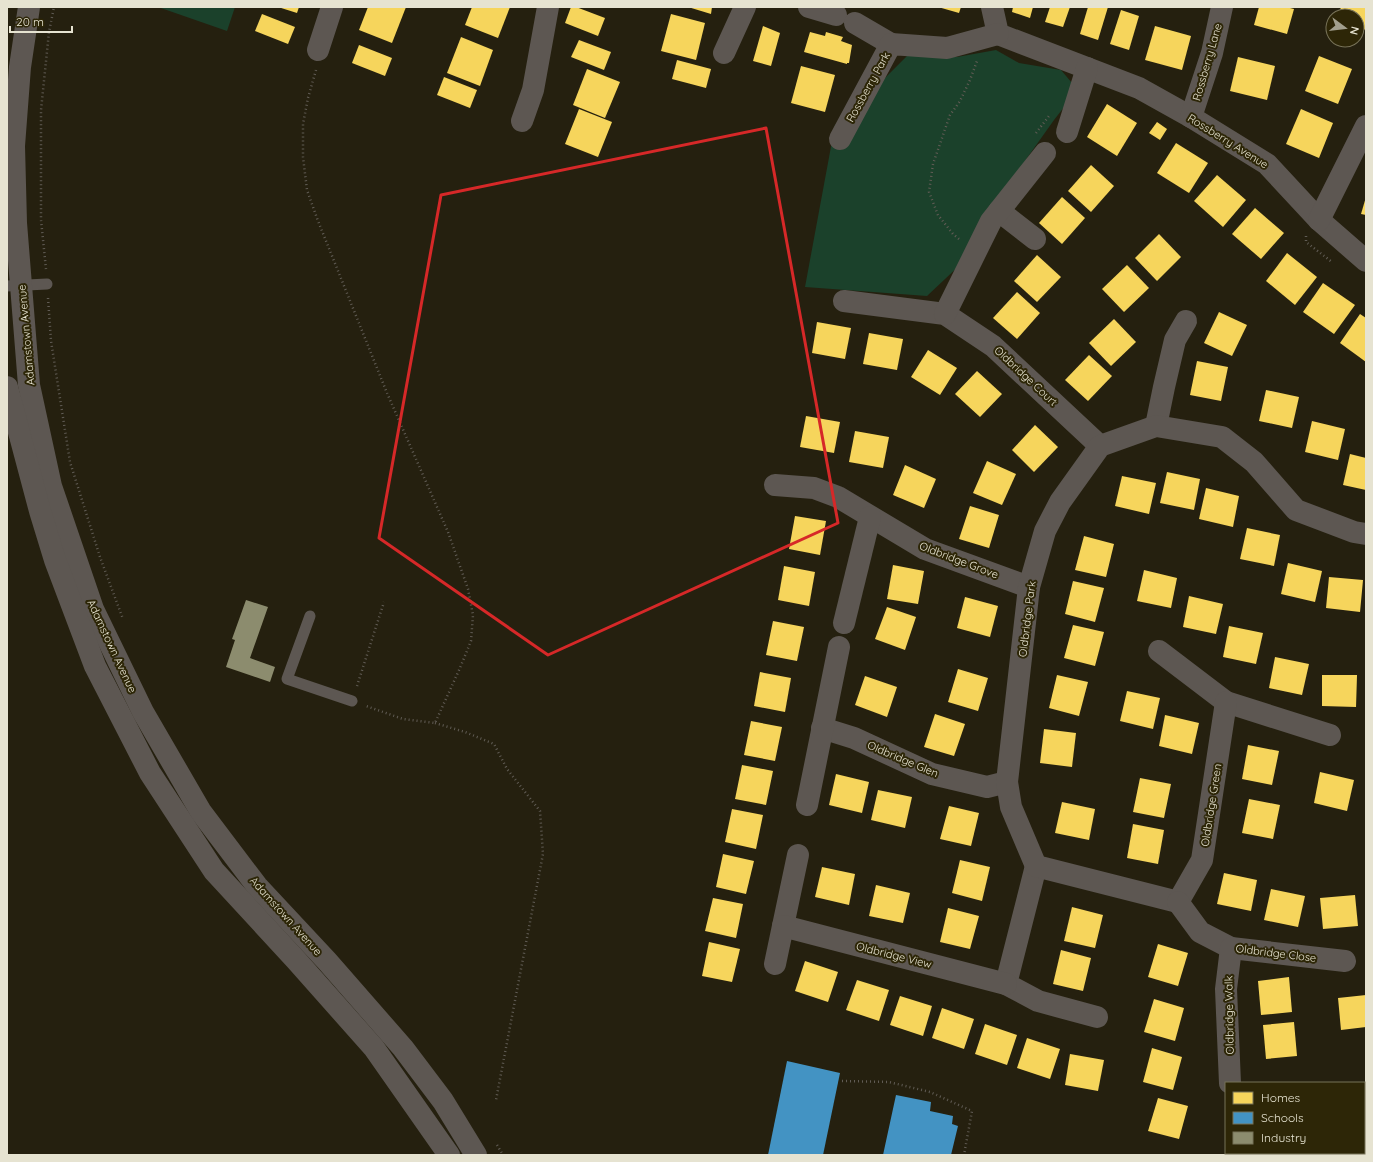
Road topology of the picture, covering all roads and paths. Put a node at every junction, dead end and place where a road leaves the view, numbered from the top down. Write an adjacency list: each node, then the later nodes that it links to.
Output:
1 (29, 7): 27 (street, Adamstown Avenue)
2 (54, 7): 26 (path)
3 (332, 7): 11 (street)
4 (548, 7): 15 (street)
5 (745, 7): 12 (street)
6 (809, 7): 10 (street)
7 (992, 7): 9 (street)
8 (1222, 7): 14 (street, Rossberry Lane)
9 (991, 36): 10 (street, Rossberry Park); 13 (street, Rossberry Avenue); 23 (path)
10 (892, 44): 18 (street, Rossberry Park)
11 (318, 50): 46 (path)
12 (724, 52)
13 (1087, 68): 14 (street, Rossberry Avenue); 17 (street)
14 (1191, 117): 21 (street, Rossberry Avenue)
15 (522, 121)
16 (1366, 126): 21 (street)
17 (1067, 132)
18 (840, 140)
19 (1045, 153): 20 (street)
20 (999, 210): 22 (street); 23 (street)
21 (1312, 225): 24 (street, Rossberry Avenue); 25 (path)
22 (1035, 239)
23 (976, 251): 29 (street)
24 (1366, 261)
25 (1333, 263)
26 (47, 284): 27 (lane); 40 (path)
27 (14, 286): 65 (street, Adamstown Avenue)
28 (844, 300): 29 (street, Oldbridge Court)
29 (945, 314): 33 (street, Oldbridge Court)
30 (1186, 321): 32 (street)
31 (7, 387): 64 (street, Adamstown Avenue)
32 (1156, 426): 33 (street); 36 (street)
33 (1100, 446): 37 (street, Oldbridge Park)
34 (775, 485): 35 (street, Oldbridge Grove)
35 (870, 517): 37 (street, Oldbridge Grove); 41 (street)
36 (1366, 534)
37 (1029, 587): 49 (street, Oldbridge Park)
38 (384, 602): 44 (path)
39 (310, 616): 44 (lane)
40 (124, 622)
41 (844, 623)
42 (838, 647): 47 (street)
43 (1159, 651): 45 (street)
44 (352, 701): 46 (path)
45 (1226, 702): 48 (street); 53 (street, Oldbridge Green)
46 (435, 723): 62 (path)
47 (822, 728): 49 (street, Oldbridge Glen); 50 (street)
48 (1330, 735)
49 (1007, 782): 52 (street, Oldbridge Park)
50 (807, 805)
51 (798, 855): 54 (street)
52 (1036, 866): 53 (street); 58 (street)
53 (1178, 902): 55 (street, Oldbridge Close)
54 (783, 926): 57 (street); 58 (street, Oldbridge View)
55 (1231, 948): 56 (street, Oldbridge Close); 61 (street, Oldbridge Walk)
56 (1345, 961)
57 (775, 964)
58 (1006, 984): 59 (street, Oldbridge View)
59 (1097, 1017)
60 (842, 1081): 67 (path)
61 (1230, 1082)
62 (496, 1100)
63 (495, 1142): 66 (path)
64 (449, 1155)
65 (476, 1155)
66 (503, 1155)
67 (964, 1155)

